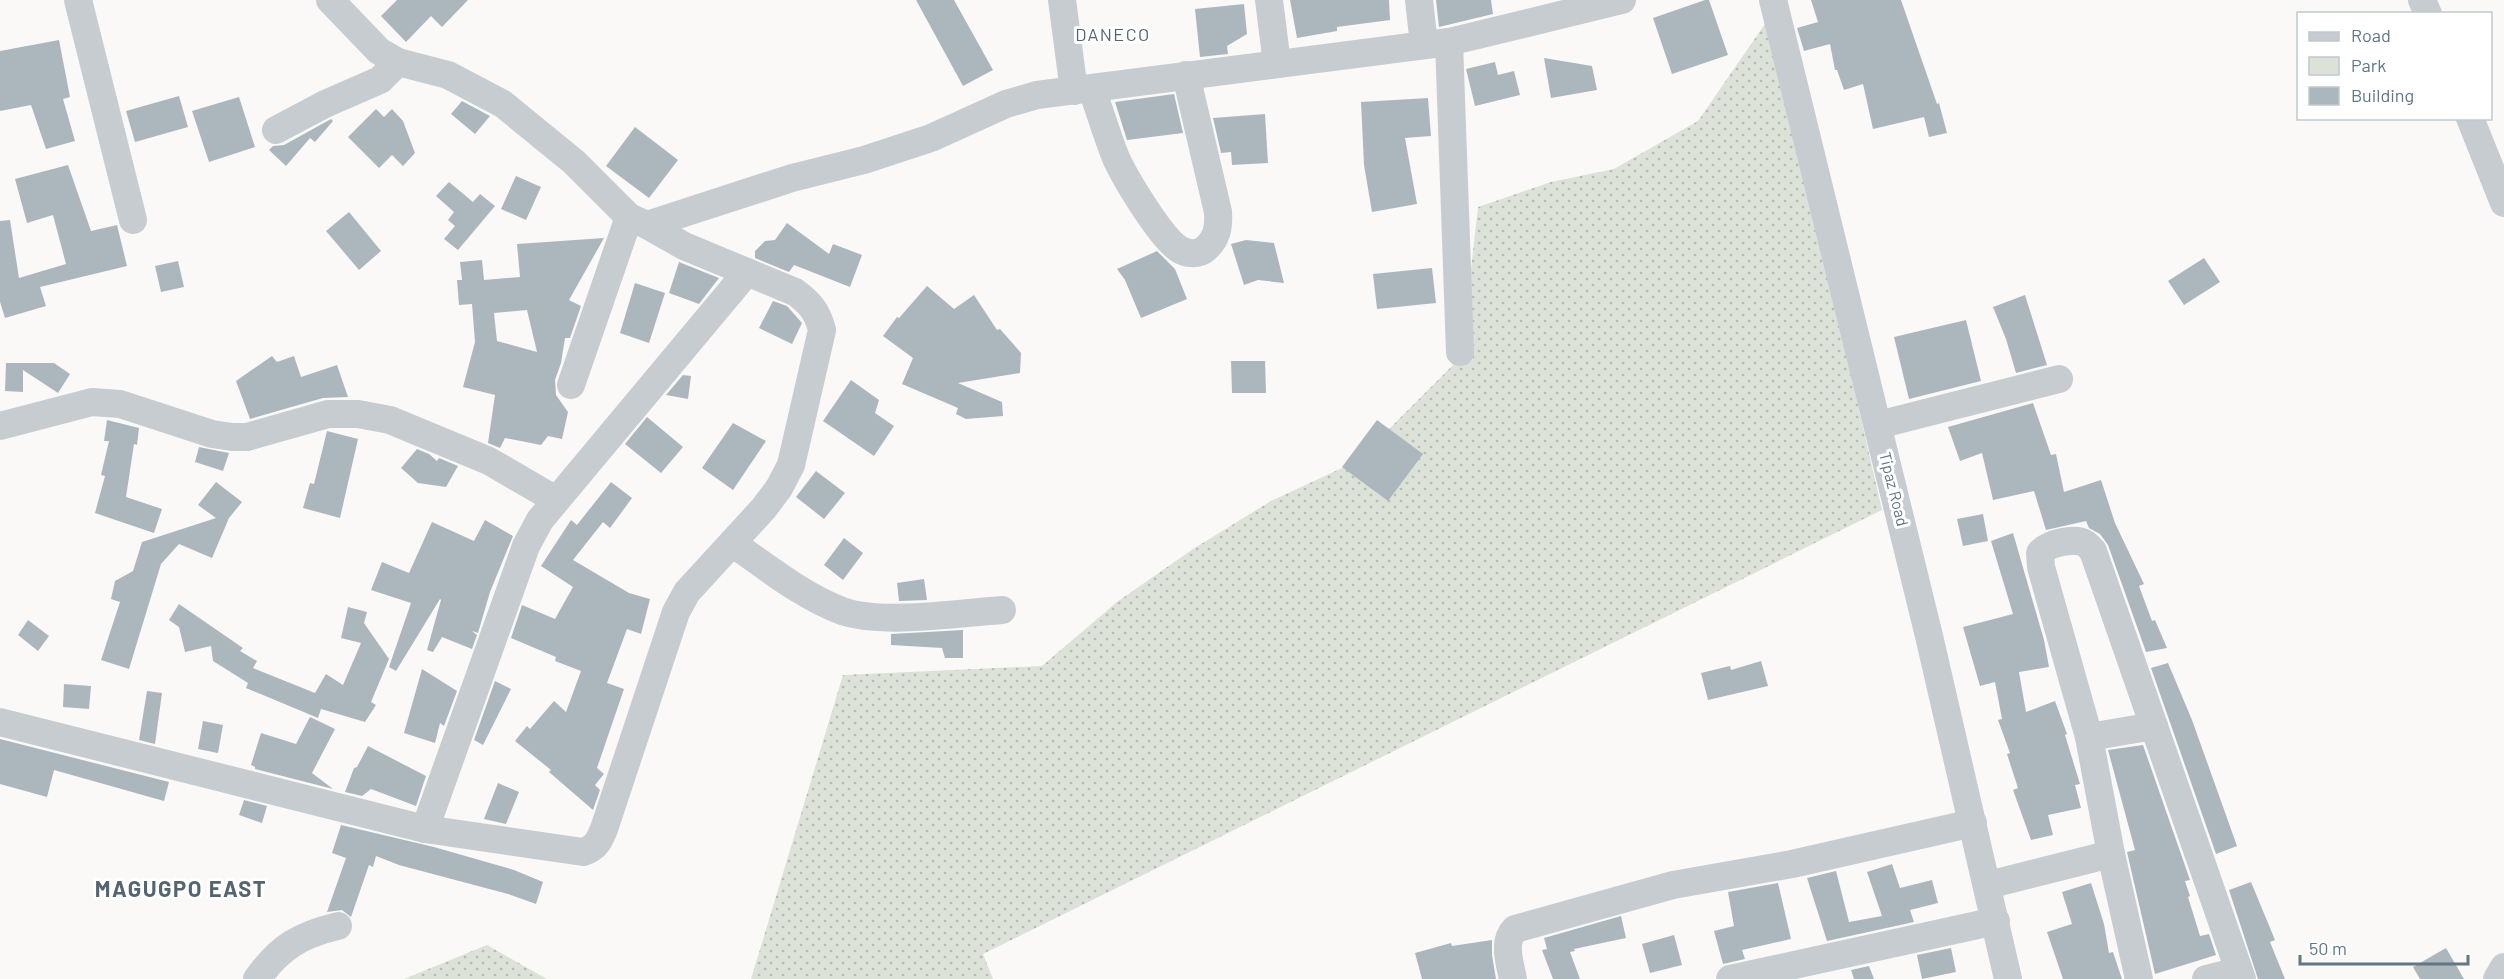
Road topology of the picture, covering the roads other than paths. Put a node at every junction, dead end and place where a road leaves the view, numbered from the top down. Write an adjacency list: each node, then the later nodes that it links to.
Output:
1 (78, 0): 16 (street)
2 (330, 0): 9 (street)
3 (1062, 0): 12 (street)
4 (1269, 0): 10 (street)
5 (1419, 0): 8 (street)
6 (1622, 0): 8 (street)
7 (1773, 0): 22 (street, Tipaz Road)
8 (1437, 44): 10 (street); 19 (street)
9 (398, 62): 14 (street); 17 (street)
10 (1277, 64): 11 (street)
11 (1186, 75): 12 (street); 12 (street)
12 (1083, 90): 17 (street)
13 (2471, 120): 15 (street)
14 (276, 130)
15 (2504, 203)
16 (133, 220)
17 (638, 221): 18 (street); 21 (street)
18 (747, 272): 24 (street); 25 (street)
19 (1460, 352)
20 (2059, 379): 22 (street)
21 (571, 385)
22 (1878, 425): 30 (street, Tipaz Road)
23 (0, 426): 24 (street)
24 (556, 500): 31 (street)
25 (732, 543): 26 (street); 31 (street)
26 (1002, 610)
27 (0, 722): 31 (street)
28 (2154, 726): 29 (street); 29 (street); 38 (street)
29 (2089, 737): 32 (street)
30 (1973, 823): 33 (street, Tipaz Road); 40 (street)
31 (425, 829)
32 (2111, 854): 33 (street); 43 (street)
33 (1988, 885): 34 (street, Tipaz Road)
34 (1996, 921): 37 (street); 42 (street, Tipaz Road)
35 (338, 926): 39 (street)
36 (2504, 968): 45 (street)
37 (1824, 969): 41 (street)
38 (2240, 975): 44 (street)
39 (257, 979)
40 (1513, 979)
41 (1730, 979)
42 (2008, 979)
43 (2139, 979)
44 (2206, 979)
45 (2497, 979)

